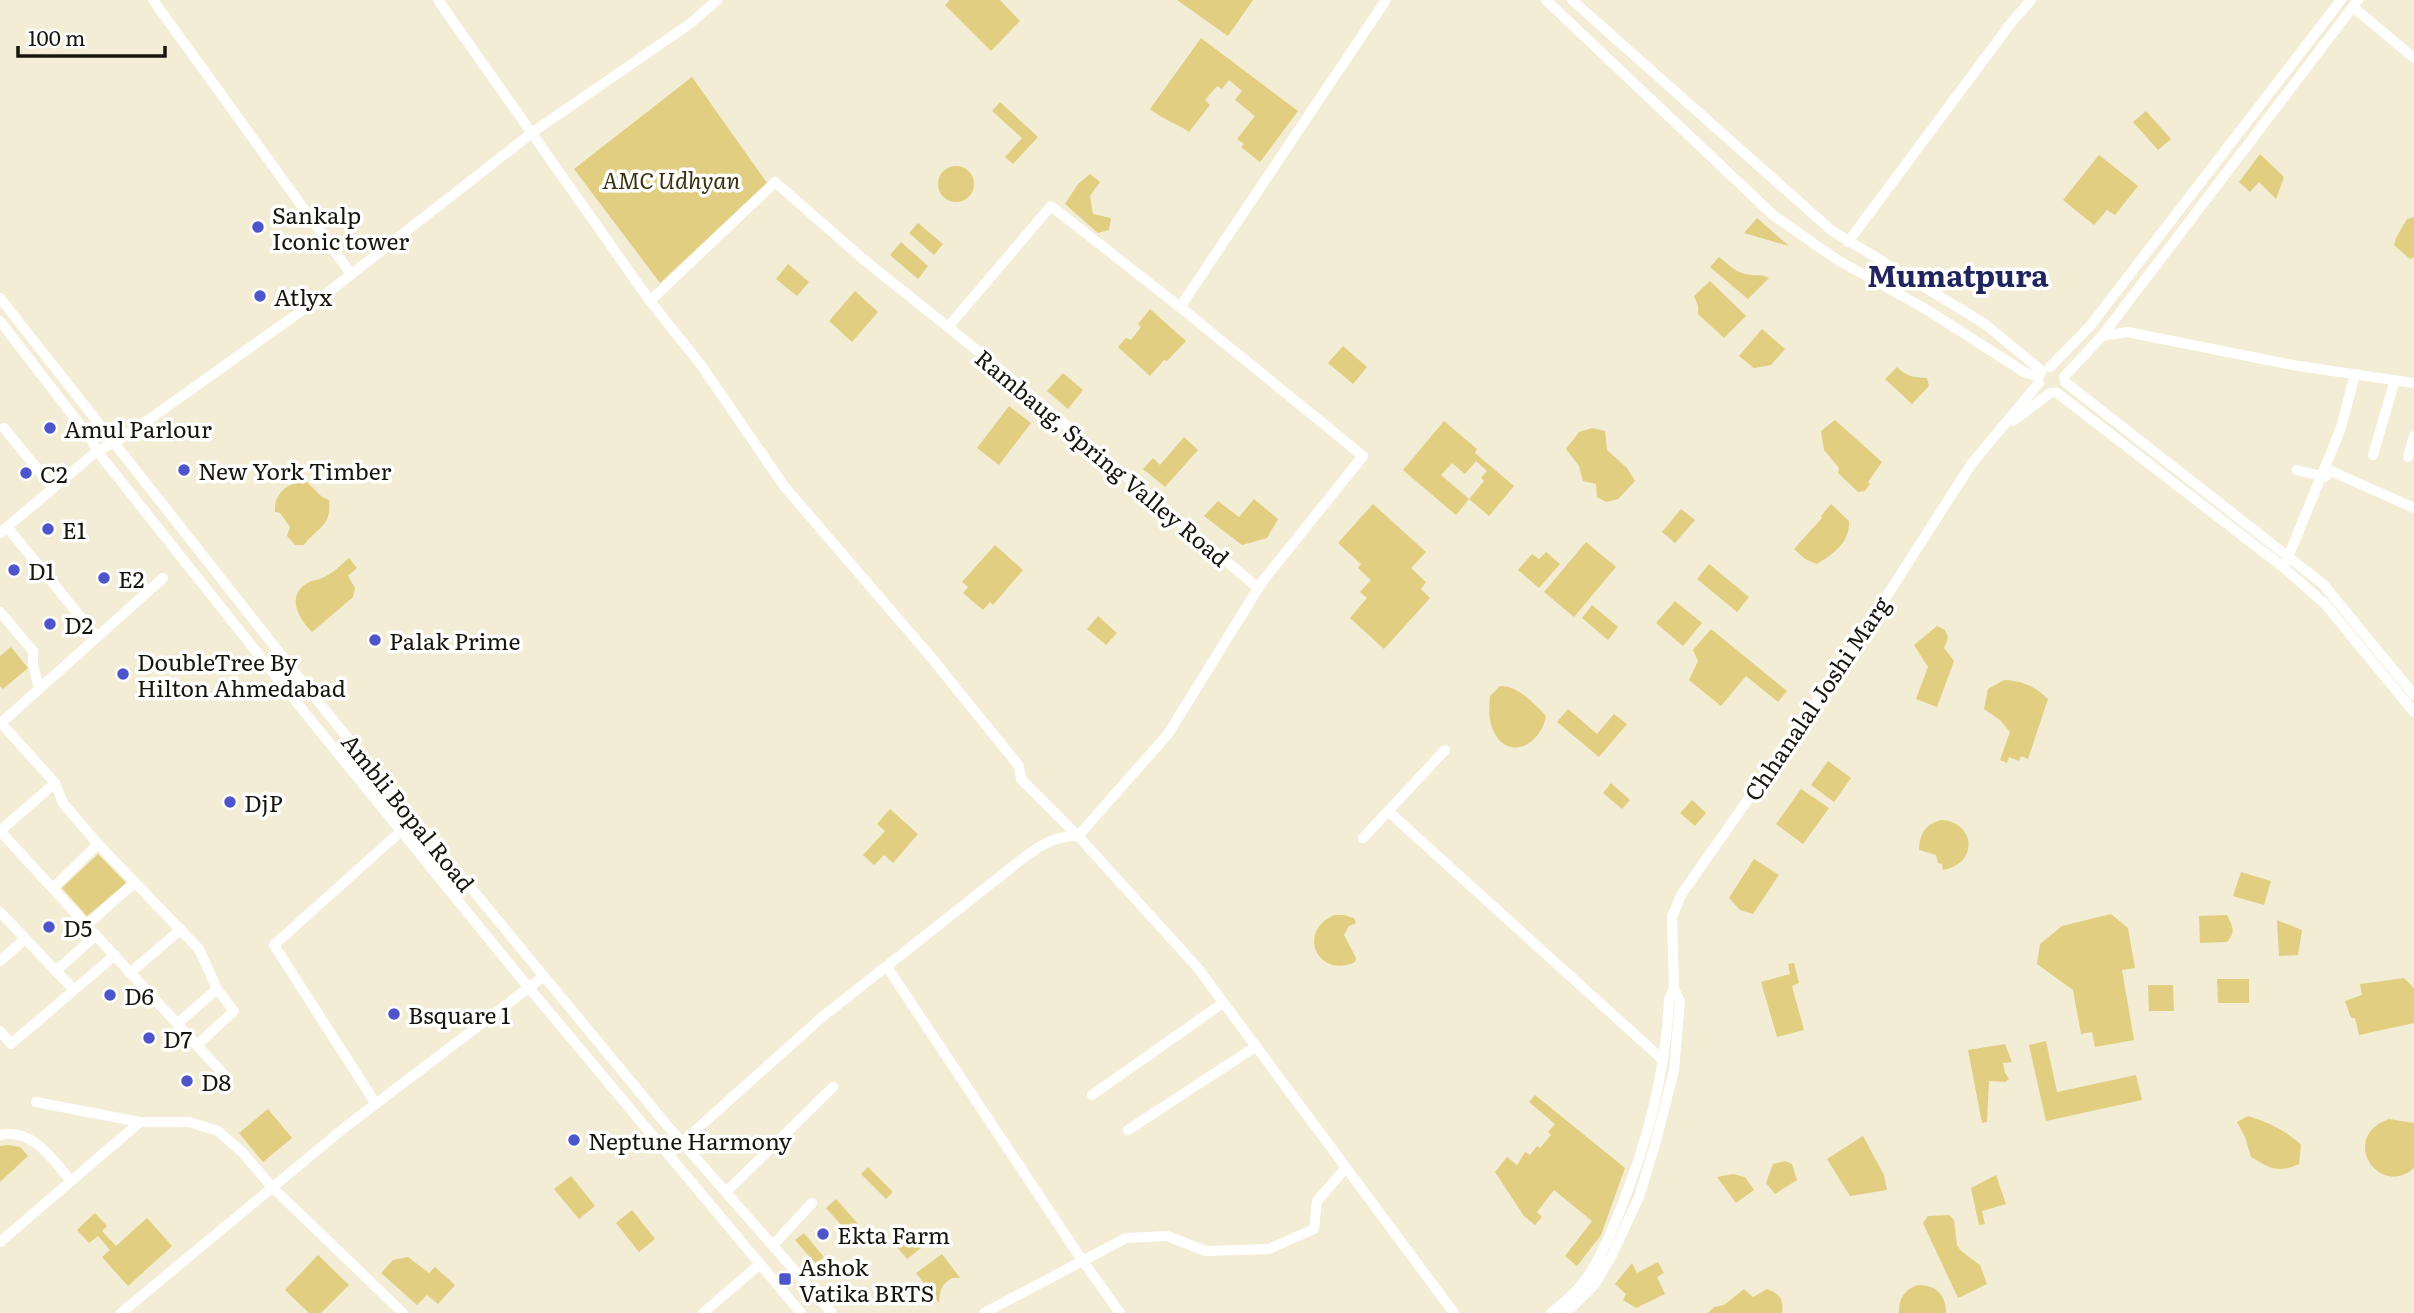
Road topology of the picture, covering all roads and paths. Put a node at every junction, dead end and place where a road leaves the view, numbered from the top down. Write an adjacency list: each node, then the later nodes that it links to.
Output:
1 (153, 0): 13 (street)
2 (438, 0): 11 (street)
3 (717, 0): 11 (street)
4 (1386, 0): 16 (street)
5 (1546, 0): 20 (street)
6 (1572, 0): 12 (street)
7 (2031, 0): 12 (street)
8 (2341, 0): 20 (street, Chhanalal Joshi Marg)
9 (2355, 4): 10 (street); 19 (street)
10 (2414, 58)
11 (533, 132): 13 (street); 15 (street)
12 (1848, 242): 20 (street)
13 (351, 274): 29 (street)
14 (0, 298): 29 (street, Ambli Bopal Road)
15 (650, 301): 18 (street, Rambaug, Spring Valley Road); 53 (street)
16 (1180, 307): 18 (street); 41 (street)
17 (0, 321): 30 (street, Ambli Bopal Road)
18 (948, 327): 41 (street, Rambaug, Spring Valley Road)
19 (2102, 336): 21 (street); 22 (street)
20 (2043, 374): 22 (street); 25 (street); 26 (street, Chhanalal Joshi Marg)
21 (2355, 374): 23 (street); 34 (street)
22 (2065, 379): 25 (street); 38 (street)
23 (2395, 380): 24 (street); 31 (street)
24 (2414, 383)
25 (2053, 392): 26 (street, Chhanalal Joshi Marg); 39 (street)
26 (2007, 423): 72 (street, Chhanalal Joshi Marg)
27 (4, 428): 35 (street)
28 (2414, 436): 32 (street)
29 (114, 443): 30 (street); 68 (street, Ambli Bopal Road)
30 (97, 451): 35 (street); 52 (street, Ambli Bopal Road)
31 (2372, 455)
32 (2408, 457)
33 (2297, 470): 34 (street)
34 (2321, 478): 36 (street); 38 (street)
35 (53, 488): 37 (street)
36 (2414, 508)
37 (3, 530): 43 (street)
38 (2288, 556): 39 (street); 45 (street)
39 (2283, 567): 46 (street)
40 (163, 578): 43 (street)
41 (1258, 588): 53 (street)
42 (0, 612): 44 (street)
43 (97, 637): 44 (street)
44 (39, 689): 47 (street)
45 (2414, 695)
46 (2414, 712)
47 (1, 723): 49 (street)
48 (1445, 750): 50 (street)
49 (55, 783): 51 (street); 55 (street)
50 (1389, 812): 54 (street); 78 (street)
51 (0, 831): 57 (street)
52 (401, 831): 71 (street, Ambli Bopal Road); 83 (street)
53 (1077, 836): 65 (street); 73 (street)
54 (1363, 838)
55 (98, 844): 56 (street); 57 (street)
56 (135, 882): 59 (street); 60 (street)
57 (53, 888): 59 (street)
58 (0, 912): 62 (street)
59 (87, 925): 61 (street)
60 (181, 929): 67 (street); 70 (street)
61 (96, 935): 63 (street); 66 (street)
62 (25, 939): 64 (street); 66 (street)
63 (115, 955): 67 (street); 69 (street)
64 (0, 961)
65 (887, 967): 87 (street); 96 (street)
66 (56, 971): 69 (street)
67 (131, 972): 74 (street)
68 (544, 976): 71 (street); 87 (street, Ambli Bopal Road)
69 (73, 989): 75 (street)
70 (217, 989): 74 (street); 76 (street)
71 (530, 989): 83 (street); 88 (street, Ambli Bopal Road)
72 (1674, 989): 78 (street, Chhanalal Joshi Marg); 98 (street, Chhanalal Joshi Marg)
73 (1223, 1003): 77 (street); 81 (street)
74 (177, 1024): 76 (street)
75 (0, 1031)
76 (197, 1045): 79 (street)
77 (1255, 1047): 85 (street); 89 (street)
78 (1663, 1060): 98 (street, Chhanalal Joshi Marg)
79 (227, 1078)
80 (833, 1087): 92 (street)
81 (1092, 1095)
82 (36, 1102): 84 (street)
83 (376, 1104): 91 (street)
84 (140, 1122): 90 (street); 91 (street)
85 (1128, 1130)
86 (0, 1135): 90 (street)
87 (681, 1142): 88 (street); 92 (street, Ambli Bopal Road)
88 (668, 1154): 97 (street, Ambli Bopal Road)
89 (1345, 1169): 96 (street); 106 (street)
90 (71, 1181): 94 (street)
91 (272, 1186): 99 (street); 100 (street)
92 (726, 1192): 95 (street, Ambli Bopal Road)
93 (812, 1203): 95 (street)
94 (0, 1242)
95 (773, 1245): 103 (street, Ambli Bopal Road)
96 (1082, 1260): 104 (street); 105 (street)
97 (760, 1264): 101 (street); 102 (street, Ambli Bopal Road)
98 (1589, 1284): 107 (street, Chhanalal Joshi Marg); 108 (street, Chhanalal Joshi Marg)
99 (121, 1313)
100 (403, 1313)
101 (703, 1313)
102 (801, 1313)
103 (832, 1313)
104 (984, 1313)
105 (1120, 1313)
106 (1454, 1313)
107 (1551, 1313)
108 (1566, 1313)

